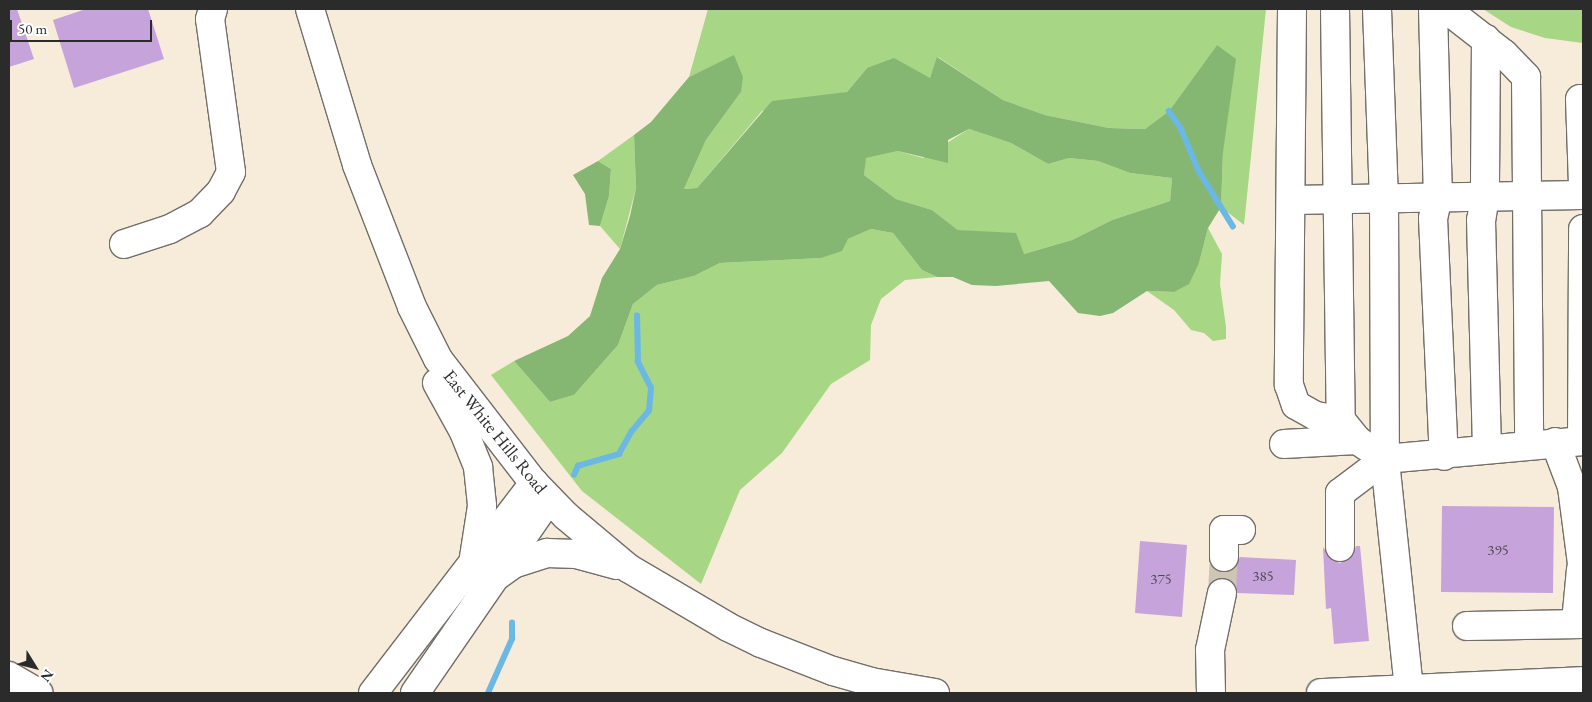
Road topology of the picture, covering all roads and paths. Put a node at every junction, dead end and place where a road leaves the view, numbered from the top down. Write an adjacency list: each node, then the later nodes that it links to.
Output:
1 (213, 9): 19 (main road)
2 (310, 9): 20 (main road, East White Hills Road)
3 (1292, 9): 17 (main road)
4 (1335, 9): 16 (main road)
5 (1377, 9): 15 (main road)
6 (1433, 9): 14 (main road)
7 (1446, 9): 8 (main road)
8 (1486, 39): 12 (main road); 13 (main road)
9 (1580, 99): 10 (main road)
10 (1583, 187)
11 (1583, 195): 13 (main road)
12 (1485, 196): 13 (main road); 14 (main road); 24 (main road)
13 (1527, 196): 22 (main road)
14 (1438, 197): 15 (main road); 25 (main road)
15 (1384, 198): 16 (main road); 26 (main road)
16 (1340, 199): 17 (main road); 21 (main road)
17 (1291, 200): 21 (main road)
18 (1583, 229): 22 (main road)
19 (124, 244)
20 (438, 359): 27 (main road, East White Hills Road); 31 (main road)
21 (1349, 430): 23 (main road); 26 (main road)
22 (1562, 442): 24 (main road); 33 (main road)
23 (1284, 444)
24 (1487, 450): 25 (main road)
25 (1444, 456): 26 (main road)
26 (1386, 459): 29 (main road); 42 (main road)
27 (541, 491): 31 (main road); 32 (main road, East White Hills Road); 34 (main road)
28 (1241, 530): 30 (main road)
29 (1340, 546)
30 (1224, 556)
31 (474, 557): 38 (main road)
32 (628, 568): 34 (main road); 48 (main road, East White Hills Road)
33 (1582, 571): 36 (main road)
34 (498, 576): 47 (main road)
35 (1222, 593): 49 (main road)
36 (1580, 623): 37 (main road)
37 (1467, 626)
38 (410, 642): 45 (main road); 46 (main road)
39 (9, 676): 44 (main road)
40 (1583, 681): 42 (main road)
41 (9, 689): 43 (main road)
42 (1409, 689): 50 (main road)
43 (17, 693)
44 (39, 693)
45 (368, 693)
46 (373, 693)
47 (415, 693)
48 (936, 693)
49 (1211, 693)
50 (1322, 693)

